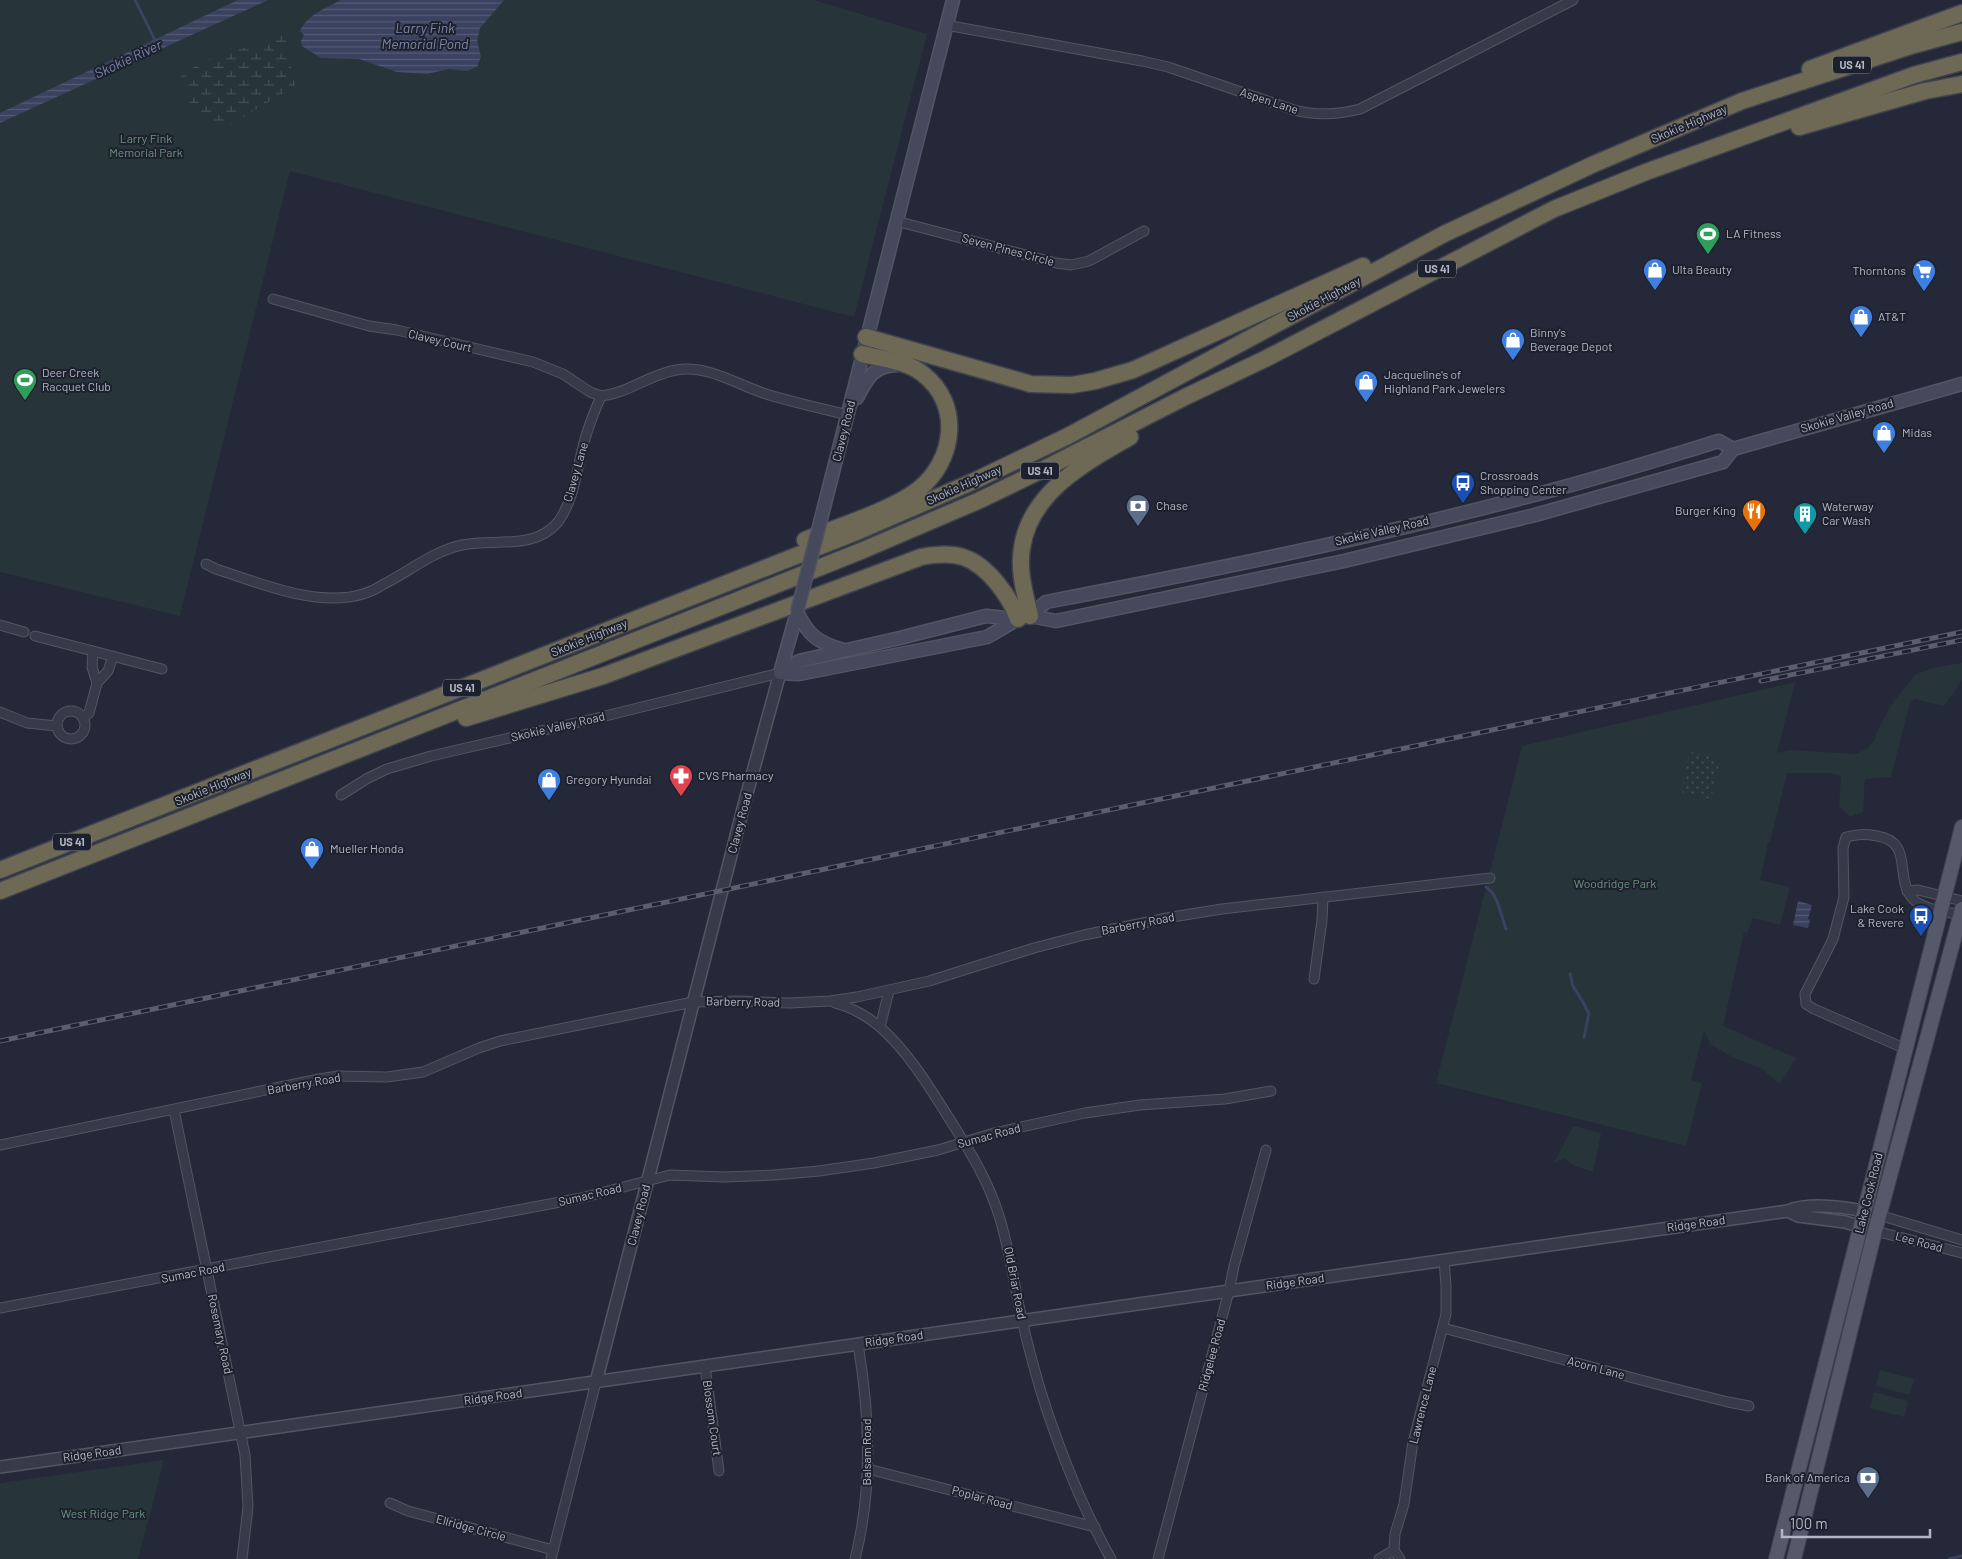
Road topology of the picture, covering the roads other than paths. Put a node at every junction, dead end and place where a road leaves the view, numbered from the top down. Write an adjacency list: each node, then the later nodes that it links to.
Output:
1 (953, 0): 4 (main road, Clavey Road)
2 (1574, 0): 4 (street, Aspen Lane)
3 (1962, 13): 8 (highway)
4 (946, 25): 10 (main road, Clavey Road)
5 (1962, 32): 8 (highway, Skokie Highway / US 41)
6 (1962, 62): 9 (highway, Skokie Highway / US 41)
7 (1962, 84): 9 (highway)
8 (1742, 101): 12 (highway, Skokie Highway / US 41)
9 (1646, 172): 17 (highway, Skokie Highway / US 41)
10 (896, 221): 11 (street, Seven Pines Circle); 14 (main road, Clavey Road)
11 (1144, 231)
12 (1444, 234): 14 (highway); 28 (highway, Skokie Highway / US 41)
13 (273, 299): 19 (street, Clavey Court)
14 (866, 337): 15 (main road, Clavey Road)
15 (862, 354): 16 (highway); 20 (main road, Clavey Road)
16 (908, 366): 20 (main road); 28 (highway)
17 (1232, 374): 29 (highway); 42 (highway, Skokie Highway / US 41)
18 (1962, 384): 21 (main road, Skokie Valley Road)
19 (601, 396): 20 (street); 26 (street, Clavey Lane)
20 (848, 414): 27 (main road, Clavey Road, bridge)
21 (1733, 449): 22 (main road, Skokie Valley Road); 24 (main road, Skokie Valley Road)
22 (1530, 496): 23 (main road, Skokie Valley Road); 24 (main road)
23 (1451, 515): 25 (main road); 29 (main road, Skokie Valley Road)
24 (1535, 515): 25 (main road, Skokie Valley Road)
25 (1455, 534): 29 (main road, Skokie Valley Road)
26 (206, 564)
27 (797, 612): 33 (main road); 37 (main road, Clavey Road)
28 (644, 616): 45 (highway, Skokie Highway / US 41)
29 (1024, 618): 33 (main road, Skokie Valley Road); 37 (main road, Skokie Valley Road); 42 (highway)
30 (0, 625): 31 (street)
31 (24, 632)
32 (35, 636): 34 (street)
33 (845, 650): 37 (main road, Skokie Valley Road)
34 (93, 651): 35 (street); 38 (street)
35 (112, 656): 36 (street); 38 (street)
36 (162, 669)
37 (780, 673): 43 (street, Skokie Valley Road); 55 (street, Clavey Road)
38 (98, 683): 40 (street)
39 (0, 712): 41 (street)
40 (83, 718): 41 (street); 41 (street)
41 (57, 726)
42 (356, 750): 47 (highway, Skokie Highway / US 41)
43 (341, 795)
44 (1962, 827): 50 (main road, Lake Cook Road)
45 (0, 870)
46 (1490, 878): 49 (street, Barberry Road)
47 (0, 891)
48 (1907, 891): 50 (street); 50 (street); 57 (street)
49 (1323, 898): 52 (street); 53 (street, Barberry Road)
50 (1944, 904): 51 (street); 51 (street); 57 (main road, Lake Cook Road)
51 (1962, 910): 66 (main road, Lake Cook Road)
52 (1314, 980)
53 (889, 991): 54 (street, Barberry Road); 56 (street)
54 (830, 1001): 55 (street, Barberry Road); 56 (street, Old Briar Road)
55 (693, 1002): 59 (street, Barberry Road); 63 (street, Clavey Road)
56 (880, 1027): 60 (street, Old Briar Road)
57 (1906, 1049): 65 (main road, Lake Cook Road)
58 (1271, 1091): 60 (street, Sumac Road)
59 (174, 1110): 61 (street, Barberry Road); 72 (street, Rosemary Road)
60 (964, 1142): 63 (street, Sumac Road); 75 (street, Old Briar Road)
61 (0, 1145)
62 (1266, 1150): 73 (street, Ridgelee Road)
63 (647, 1181): 72 (street, Sumac Road); 79 (street, Clavey Road)
64 (1788, 1211): 65 (street, Ridge Road); 67 (street, Ridge Road); 71 (street, Ridge Road)
65 (1865, 1211): 66 (street, Ridge Road); 67 (main road, Lake Cook Road)
66 (1880, 1215): 68 (main road, Lake Cook Road); 69 (street, Lee Road)
67 (1861, 1226): 68 (street, Ridge Road); 95 (main road, Lake Cook Road)
68 (1875, 1231): 70 (street, Lee Road); 96 (main road, Lake Cook Road)
69 (1962, 1240)
70 (1962, 1253)
71 (1444, 1260): 73 (street, Ridge Road); 76 (street, Lawrence Lane)
72 (206, 1270): 74 (street, Sumac Road); 81 (street, Rosemary Road)
73 (1229, 1291): 75 (street, Ridge Road); 92 (street, Ridgelee Road)
74 (0, 1308)
75 (1022, 1321): 77 (street, Ridge Road); 86 (street, Old Briar Road)
76 (1443, 1328): 80 (street, Acorn Lane); 87 (street, Lawrence Lane)
77 (858, 1344): 78 (street, Ridge Road); 83 (street, Balsam Road)
78 (705, 1366): 79 (street, Ridge Road); 84 (street, Blossom Court)
79 (596, 1382): 81 (street, Ridge Road); 88 (street, Clavey Road)
80 (1749, 1406)
81 (241, 1432): 82 (street, Ridge Road); 89 (street, Rosemary Road)
82 (0, 1467)
83 (868, 1469): 86 (street, Poplar Road); 90 (street, Balsam Road)
84 (719, 1470)
85 (390, 1503): 88 (street, Ellridge Circle)
86 (1095, 1527): 91 (street, Old Briar Road)
87 (1394, 1550): 93 (street); 94 (street)
88 (552, 1555)
89 (242, 1559)
90 (855, 1559)
91 (1111, 1559)
92 (1158, 1559)
93 (1379, 1559)
94 (1400, 1559)
95 (1776, 1559)
96 (1794, 1559)

